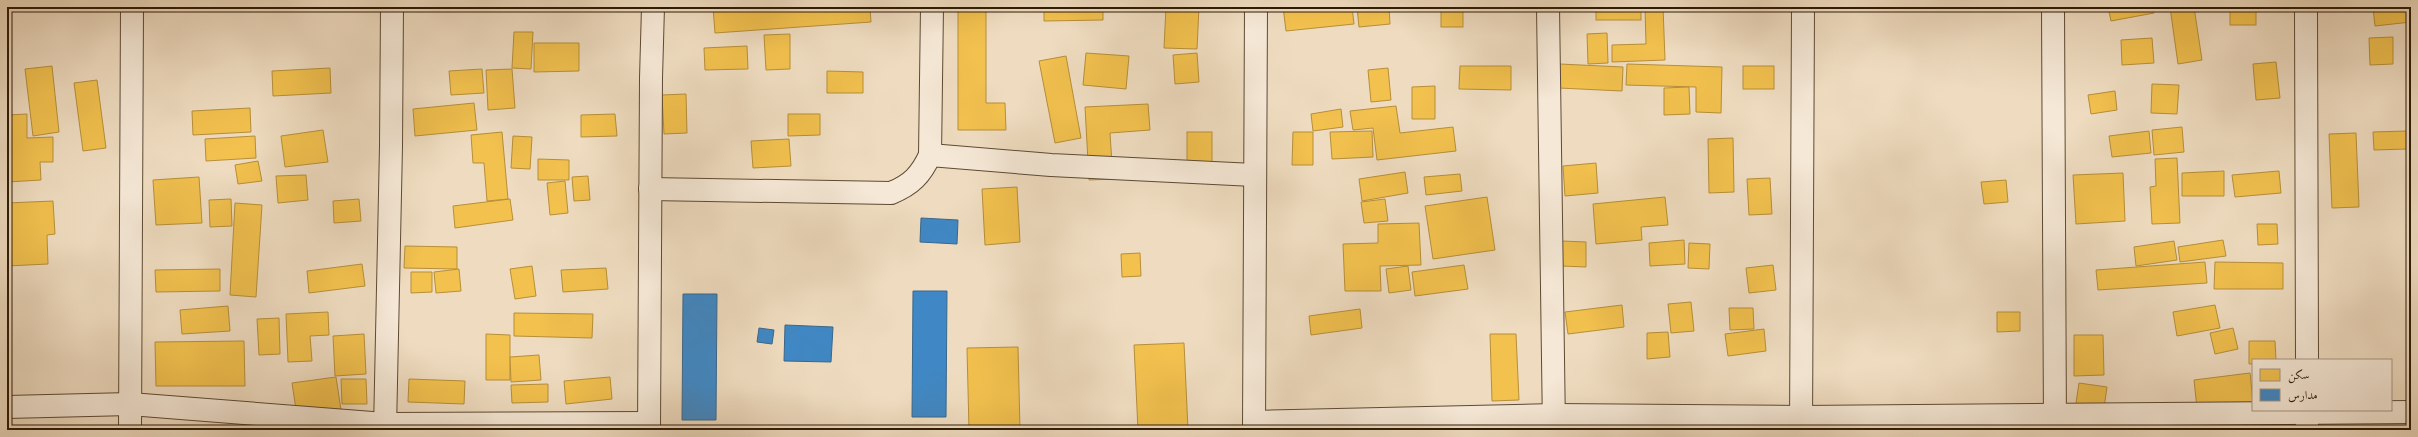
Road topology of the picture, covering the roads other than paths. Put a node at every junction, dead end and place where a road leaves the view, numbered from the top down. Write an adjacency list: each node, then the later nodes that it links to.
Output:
1 (132, 7): 14 (street)
2 (392, 7): 22 (street)
3 (653, 7): 12 (street)
4 (932, 7): 10 (street)
5 (1256, 7): 11 (street)
6 (1548, 7): 18 (street)
7 (1803, 7): 20 (street)
8 (2053, 7): 19 (street)
9 (2306, 7): 13 (street)
10 (930, 155): 11 (street); 12 (street)
11 (1254, 175): 21 (street)
12 (650, 189): 23 (street)
13 (2307, 359)
14 (130, 404): 15 (street); 22 (street); 24 (street)
15 (7, 406)
16 (2411, 412): 17 (street)
17 (2307, 417): 19 (street)
18 (1554, 422): 20 (street); 21 (street)
19 (2055, 423): 20 (street)
20 (1800, 424)
21 (1254, 426)
22 (385, 427): 23 (street)
23 (649, 427)
24 (130, 430)

